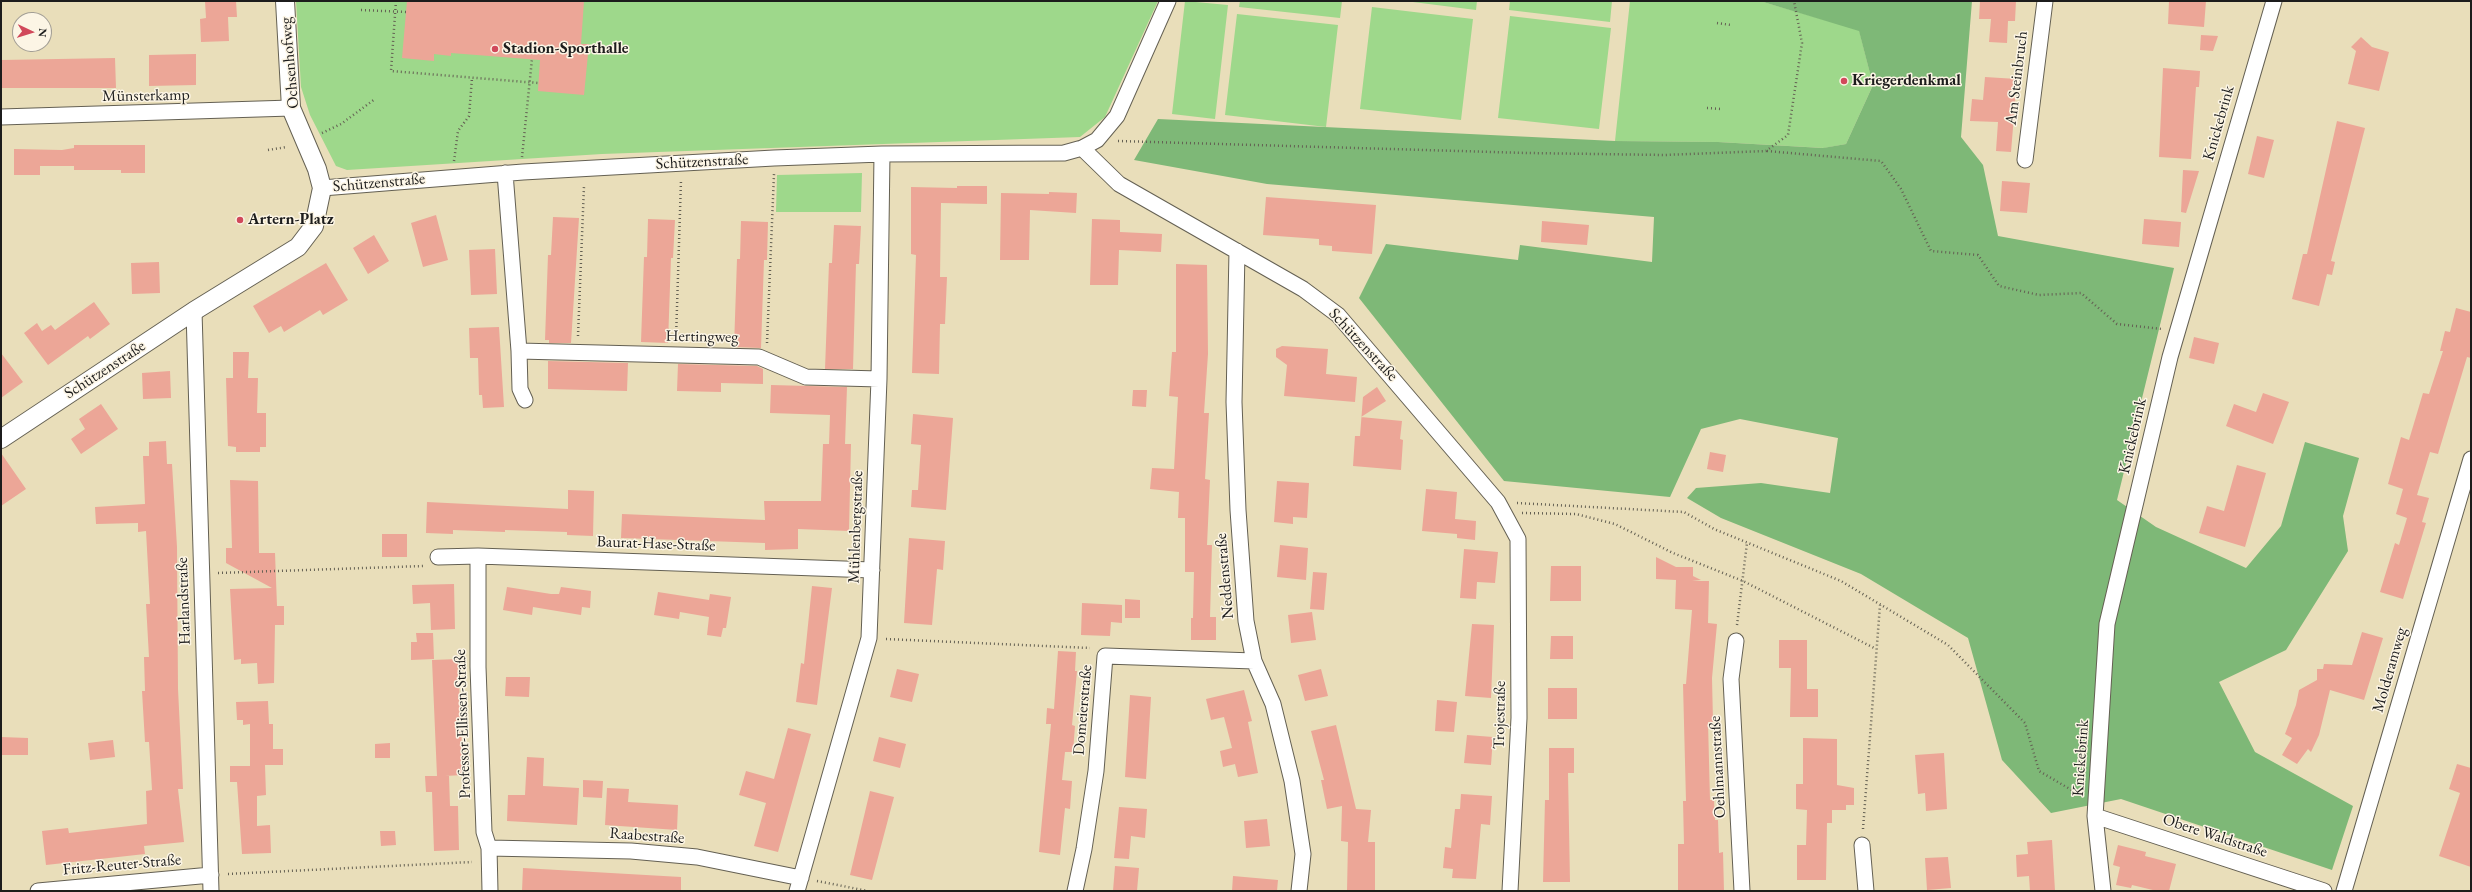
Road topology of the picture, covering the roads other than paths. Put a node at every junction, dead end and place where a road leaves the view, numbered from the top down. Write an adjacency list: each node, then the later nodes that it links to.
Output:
1 (285, 1): 5 (street, Ochsenhofweg)
2 (1168, 1): 7 (street, Schützenstraße)
3 (2045, 1): 9 (street, Am Steinbruch)
4 (2274, 1): 26 (street, Knickebrink)
5 (291, 108): 6 (street, Münsterkamp); 10 (street, Ochsenhofweg)
6 (1, 117)
7 (1082, 148): 8 (street, Schützenstraße); 13 (street, Schützenstraße)
8 (882, 154): 11 (street, Schützenstraße); 16 (street, Mühlenbergstraße)
9 (2025, 160)
10 (317, 169): 12 (street, Schützenstraße)
11 (505, 173): 12 (street, Schützenstraße); 15 (street)
12 (322, 188): 14 (street, Schützenstraße)
13 (1237, 251): 20 (street, Schützenstraße); 25 (street, Neddenstraße)
14 (194, 311): 18 (street, Schützenstraße); 29 (street, Harlandstraße)
15 (519, 351): 16 (street, Hertingweg); 17 (street)
16 (879, 379): 23 (street, Mühlenbergstraße)
17 (524, 400)
18 (1, 439)
19 (2471, 459): 41 (street, Molderamweg)
20 (1518, 539): 36 (street, Trojestraße)
21 (478, 556): 22 (street, Baurat-Hase-Straße); 23 (street, Baurat-Hase-Straße); 28 (street, Professor-Ellissen-Straße)
22 (438, 557)
23 (872, 570): 30 (street, Mühlenbergstraße)
24 (1736, 641): 37 (street, Oehlmannstraße)
25 (1254, 661): 34 (street, Domeierstraße); 35 (street, Neddenstraße)
26 (2095, 816): 39 (street, Knickebrink); 40 (street, Obere Waldstraße)
27 (1862, 845): 38 (street)
28 (490, 848): 30 (street, Raabestraße); 33 (street, Professor-Ellissen-Straße)
29 (211, 875): 31 (street, Fritz-Reuter-Straße); 32 (street, Harlandstraße)
30 (799, 884)
31 (38, 891)
32 (211, 891)
33 (490, 891)
34 (1075, 891)
35 (1299, 891)
36 (1510, 891)
37 (1742, 891)
38 (1866, 891)
39 (2103, 891)
40 (2324, 891)
41 (2344, 891)

